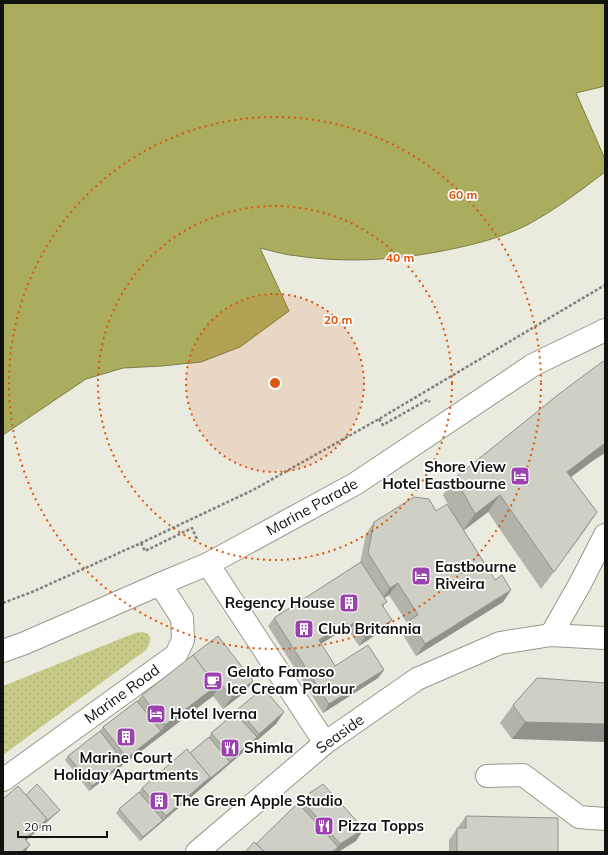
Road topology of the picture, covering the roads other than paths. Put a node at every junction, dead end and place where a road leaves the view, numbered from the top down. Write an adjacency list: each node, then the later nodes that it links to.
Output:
1 (605, 330): 3 (main road, Marine Parade)
2 (605, 535): 5 (main road)
3 (208, 564): 4 (main road, Marine Parade); 8 (main road)
4 (160, 584): 7 (main road, Marine Parade); 10 (main road, Marine Road)
5 (551, 635): 6 (main road, Seaside); 8 (main road, Seaside)
6 (605, 638)
7 (3, 651)
8 (325, 743): 12 (main road, Seaside)
9 (487, 776): 11 (main road)
10 (3, 780)
11 (605, 819)
12 (197, 852)

